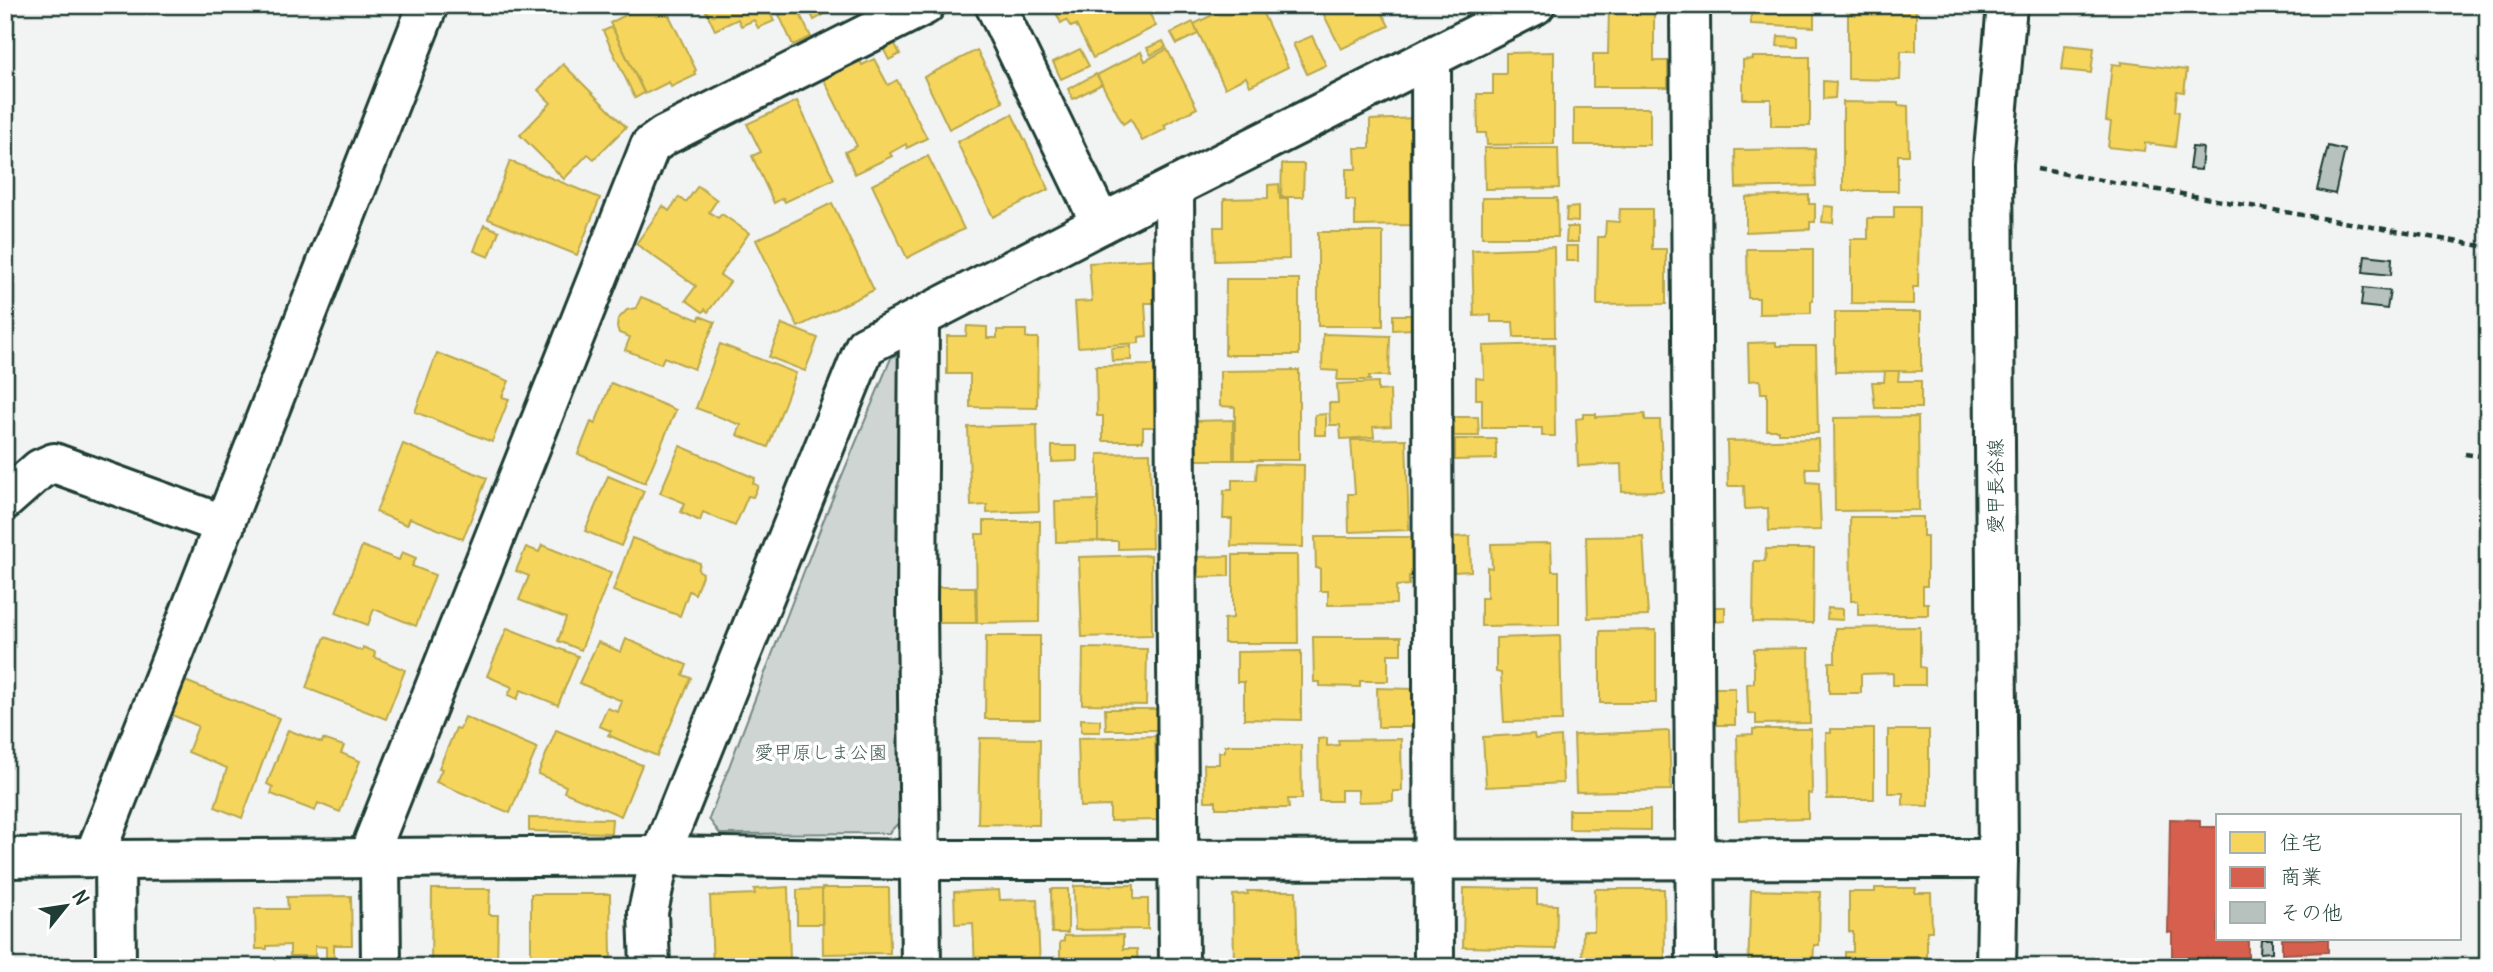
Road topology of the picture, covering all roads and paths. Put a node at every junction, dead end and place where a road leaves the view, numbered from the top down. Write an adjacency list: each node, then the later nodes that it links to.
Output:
1 (428, 5): 16 (street)
2 (925, 5): 20 (street)
3 (995, 5): 10 (street)
4 (1535, 5): 7 (street)
5 (1690, 5): 25 (street)
6 (2007, 5): 8 (street, 愛甲長谷線)
7 (1431, 58): 9 (street); 24 (street)
8 (1993, 162): 11 (path); 21 (street, 愛甲長谷線)
9 (1174, 188): 10 (street); 23 (street)
10 (1101, 224): 12 (street)
11 (2488, 247)
12 (919, 319): 17 (street); 22 (street)
13 (2465, 454): 14 (path)
14 (2488, 457)
15 (5, 500): 16 (street)
16 (225, 525): 19 (street)
17 (660, 856): 20 (street); 22 (street); 28 (street)
18 (5, 858): 19 (street)
19 (105, 859): 20 (street); 26 (street)
20 (376, 859): 27 (street)
21 (1998, 859): 25 (street); 33 (street, 愛甲長谷線)
22 (921, 860): 23 (street); 29 (street)
23 (1179, 860): 24 (street); 30 (street)
24 (1433, 860): 25 (street); 31 (street)
25 (1696, 860): 32 (street)
26 (116, 967)
27 (381, 967)
28 (650, 967)
29 (921, 967)
30 (1179, 967)
31 (1434, 967)
32 (1696, 967)
33 (1996, 967)

